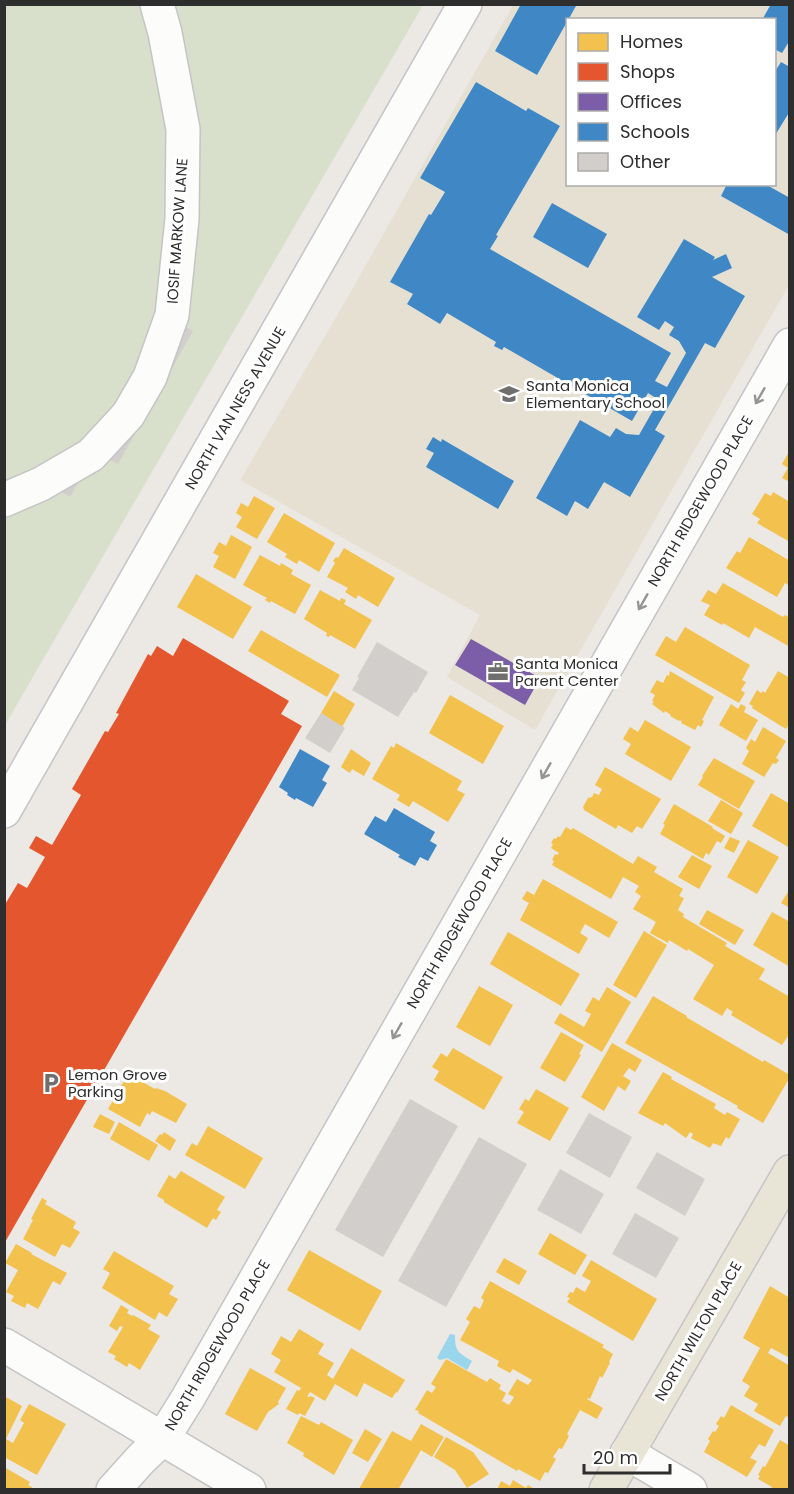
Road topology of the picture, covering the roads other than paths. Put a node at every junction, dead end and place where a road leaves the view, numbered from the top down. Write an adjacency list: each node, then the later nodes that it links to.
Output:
1 (157, 4): 4 (street, IOSIF MARKOW LANE)
2 (465, 4): 5 (street, NORTH VAN NESS AVENUE)
3 (789, 345): 8 (street, NORTH RIDGEWOOD PLACE, one-way to 8)
4 (4, 500)
5 (4, 811)
6 (789, 1172): 9 (main road, NORTH WILTON PLACE)
7 (4, 1345): 8 (street)
8 (163, 1438): 10 (street, NORTH RIDGEWOOD PLACE); 11 (street)
9 (627, 1453): 12 (main road, NORTH WILTON PLACE); 13 (street)
10 (113, 1490)
11 (249, 1490)
12 (606, 1490)
13 (690, 1490)

